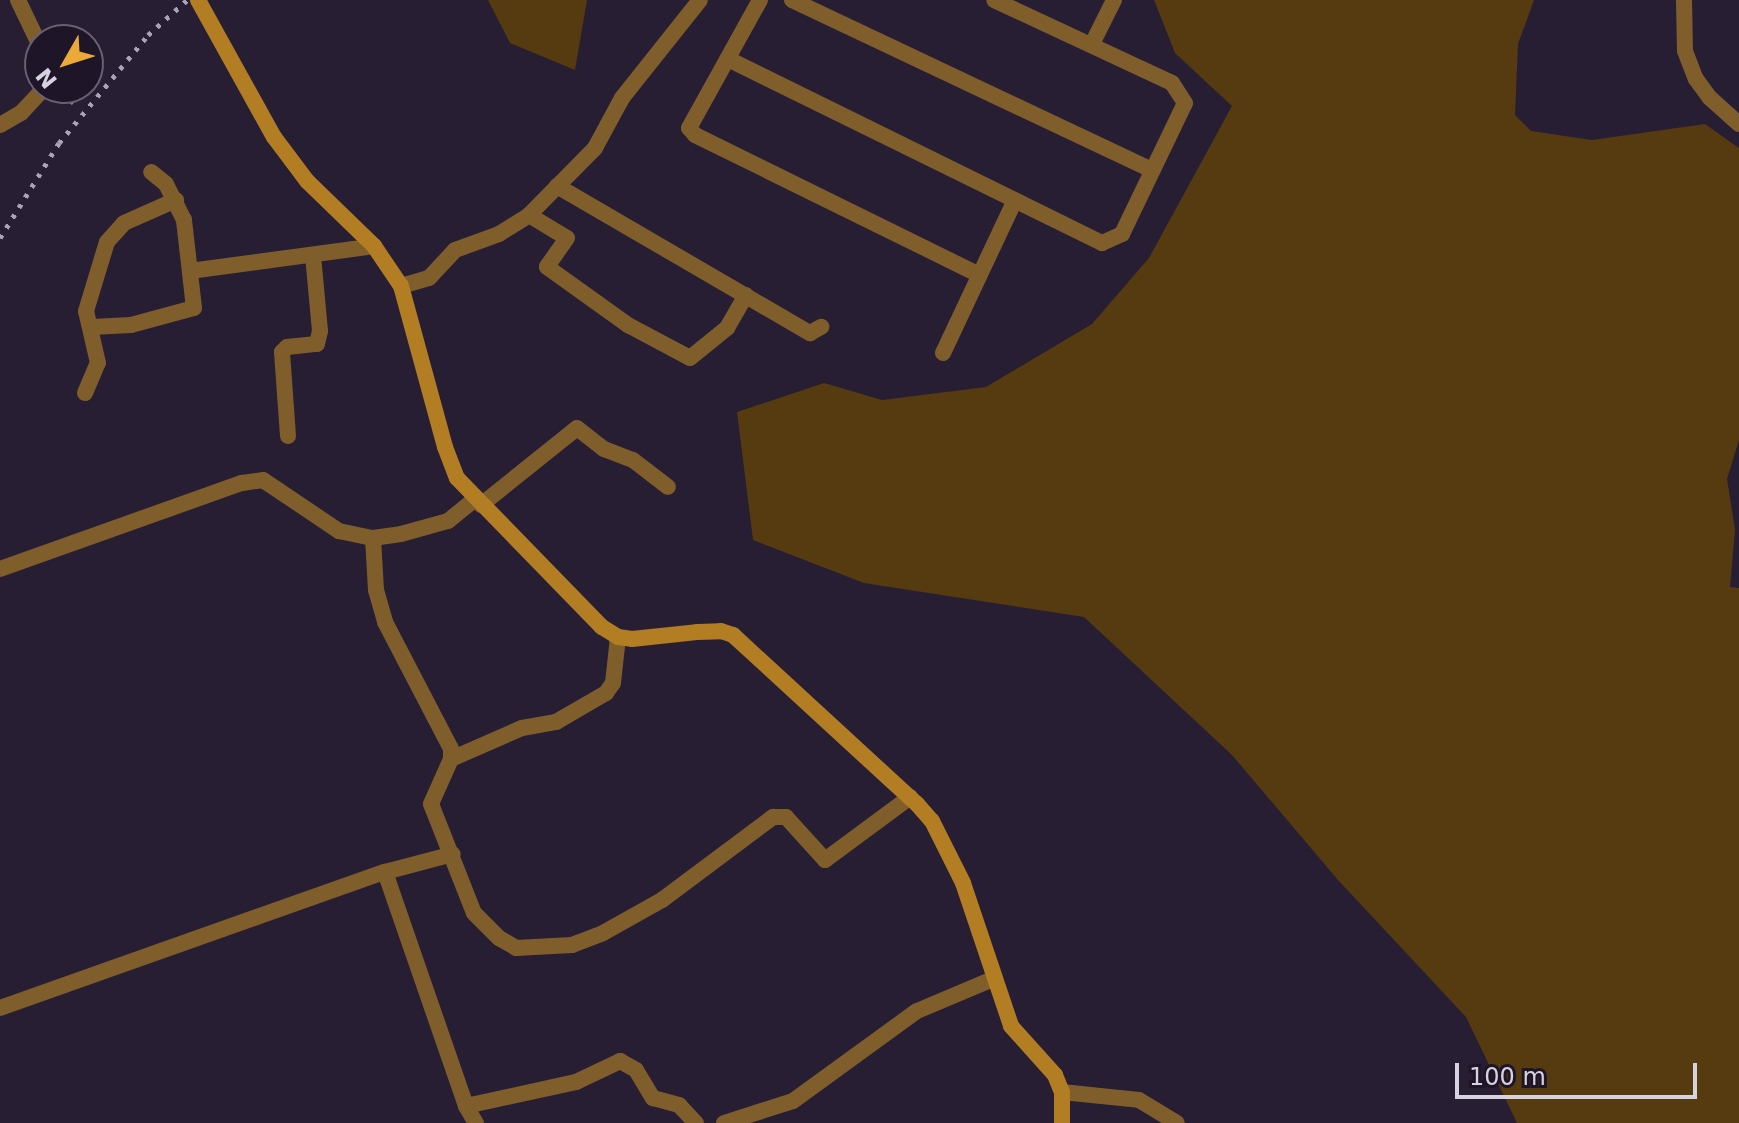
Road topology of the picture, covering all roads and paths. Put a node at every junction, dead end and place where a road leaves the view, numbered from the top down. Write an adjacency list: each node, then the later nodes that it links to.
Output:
1 (18, 0): 9 (street)
2 (198, 0): 21 (street)
3 (700, 0): 17 (street)
4 (760, 0): 11 (street)
5 (792, 0): 15 (street)
6 (994, 0): 10 (street)
7 (1114, 0): 10 (street)
8 (1684, 0): 13 (street)
9 (29, 24)
10 (1092, 44): 15 (street)
11 (728, 59): 19 (street); 24 (street)
12 (29, 104): 14 (street)
13 (1739, 124)
14 (0, 125)
15 (1152, 170): 19 (street)
16 (151, 172): 18 (street)
17 (557, 186): 20 (street); 26 (street)
18 (176, 200): 23 (street); 27 (street)
19 (1014, 202): 24 (street)
20 (529, 215): 25 (street); 26 (street)
21 (374, 246): 22 (street); 25 (street)
22 (313, 255): 23 (street); 31 (street)
23 (190, 271): 27 (street)
24 (979, 275): 29 (street)
25 (401, 286): 33 (street)
26 (746, 295): 28 (street)
27 (92, 327): 30 (street)
28 (821, 327)
29 (943, 353)
30 (85, 393)
31 (288, 436)
32 (668, 487): 33 (street)
33 (478, 502): 34 (street); 36 (street)
34 (373, 538): 35 (street); 37 (street)
35 (0, 569)
36 (618, 637): 37 (street); 38 (street)
37 (451, 759): 39 (street)
38 (910, 797): 39 (street); 41 (street)
39 (453, 854): 40 (street)
40 (385, 872): 42 (street); 44 (street)
41 (993, 979): 43 (street); 47 (street)
42 (0, 1008)
43 (1062, 1092): 48 (street); 49 (street)
44 (466, 1106): 45 (street); 46 (street)
45 (476, 1123)
46 (696, 1123)
47 (724, 1123)
48 (1062, 1123)
49 (1177, 1123)

